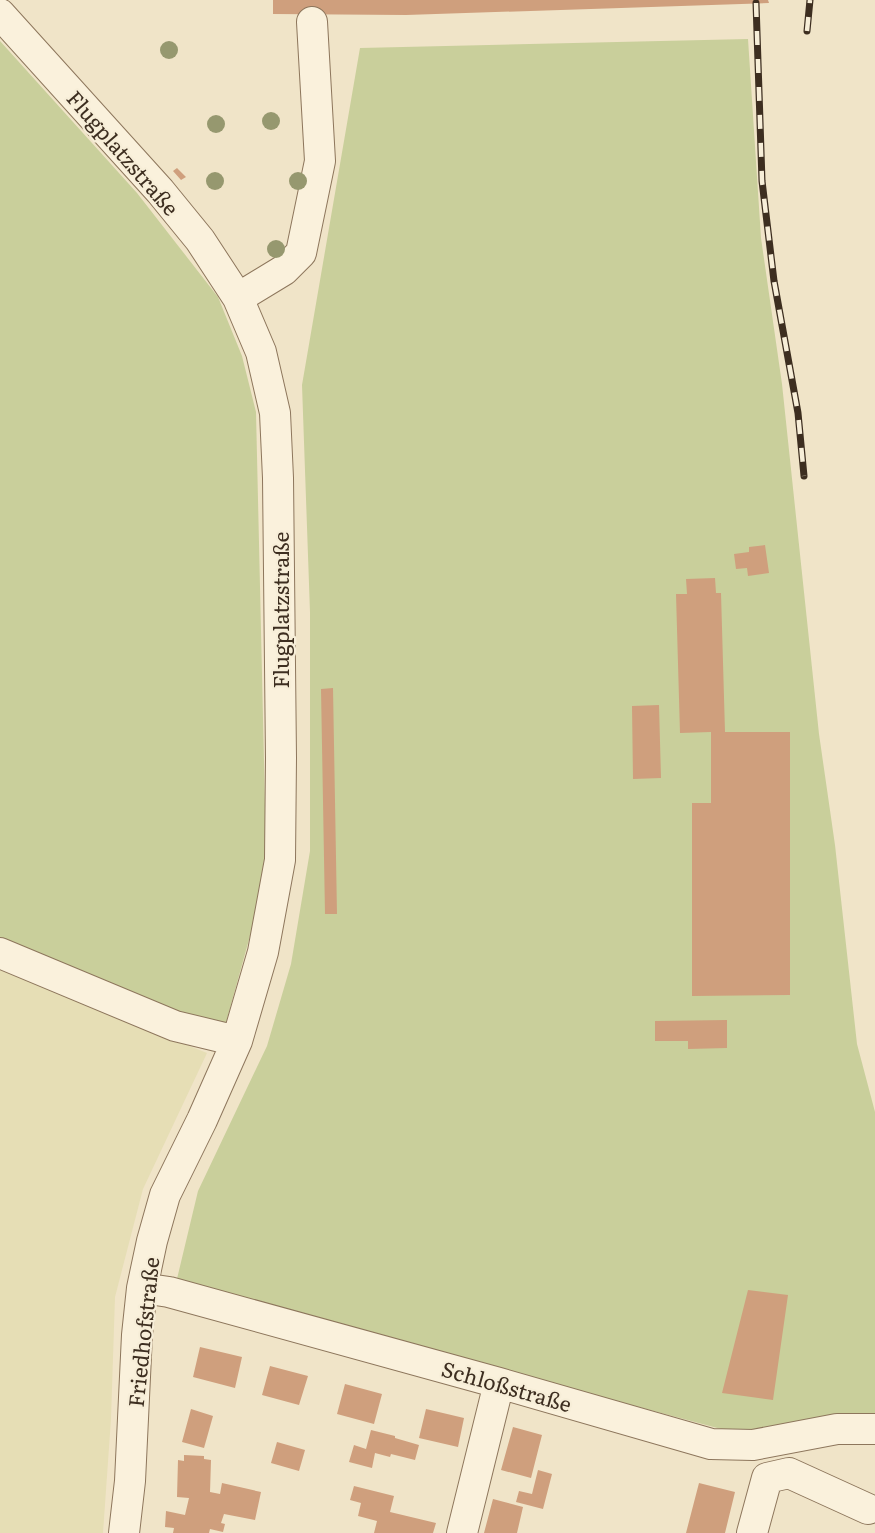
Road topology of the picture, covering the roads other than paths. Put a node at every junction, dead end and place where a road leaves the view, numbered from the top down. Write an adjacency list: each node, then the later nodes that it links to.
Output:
1 (0, 14): 3 (street, Flugplatzstraße)
2 (312, 22): 3 (street)
3 (238, 298): 5 (street, Flugplatzstraße)
4 (0, 953): 5 (street)
5 (237, 1041): 6 (street, Friedhofstraße)
6 (142, 1288): 7 (street, Schloßstraße); 10 (street, Friedhofstraße)
7 (499, 1383): 8 (street, Schloßstraße); 11 (street)
8 (875, 1429)
9 (868, 1509): 12 (street)
10 (124, 1533)
11 (462, 1533)
12 (752, 1533)

